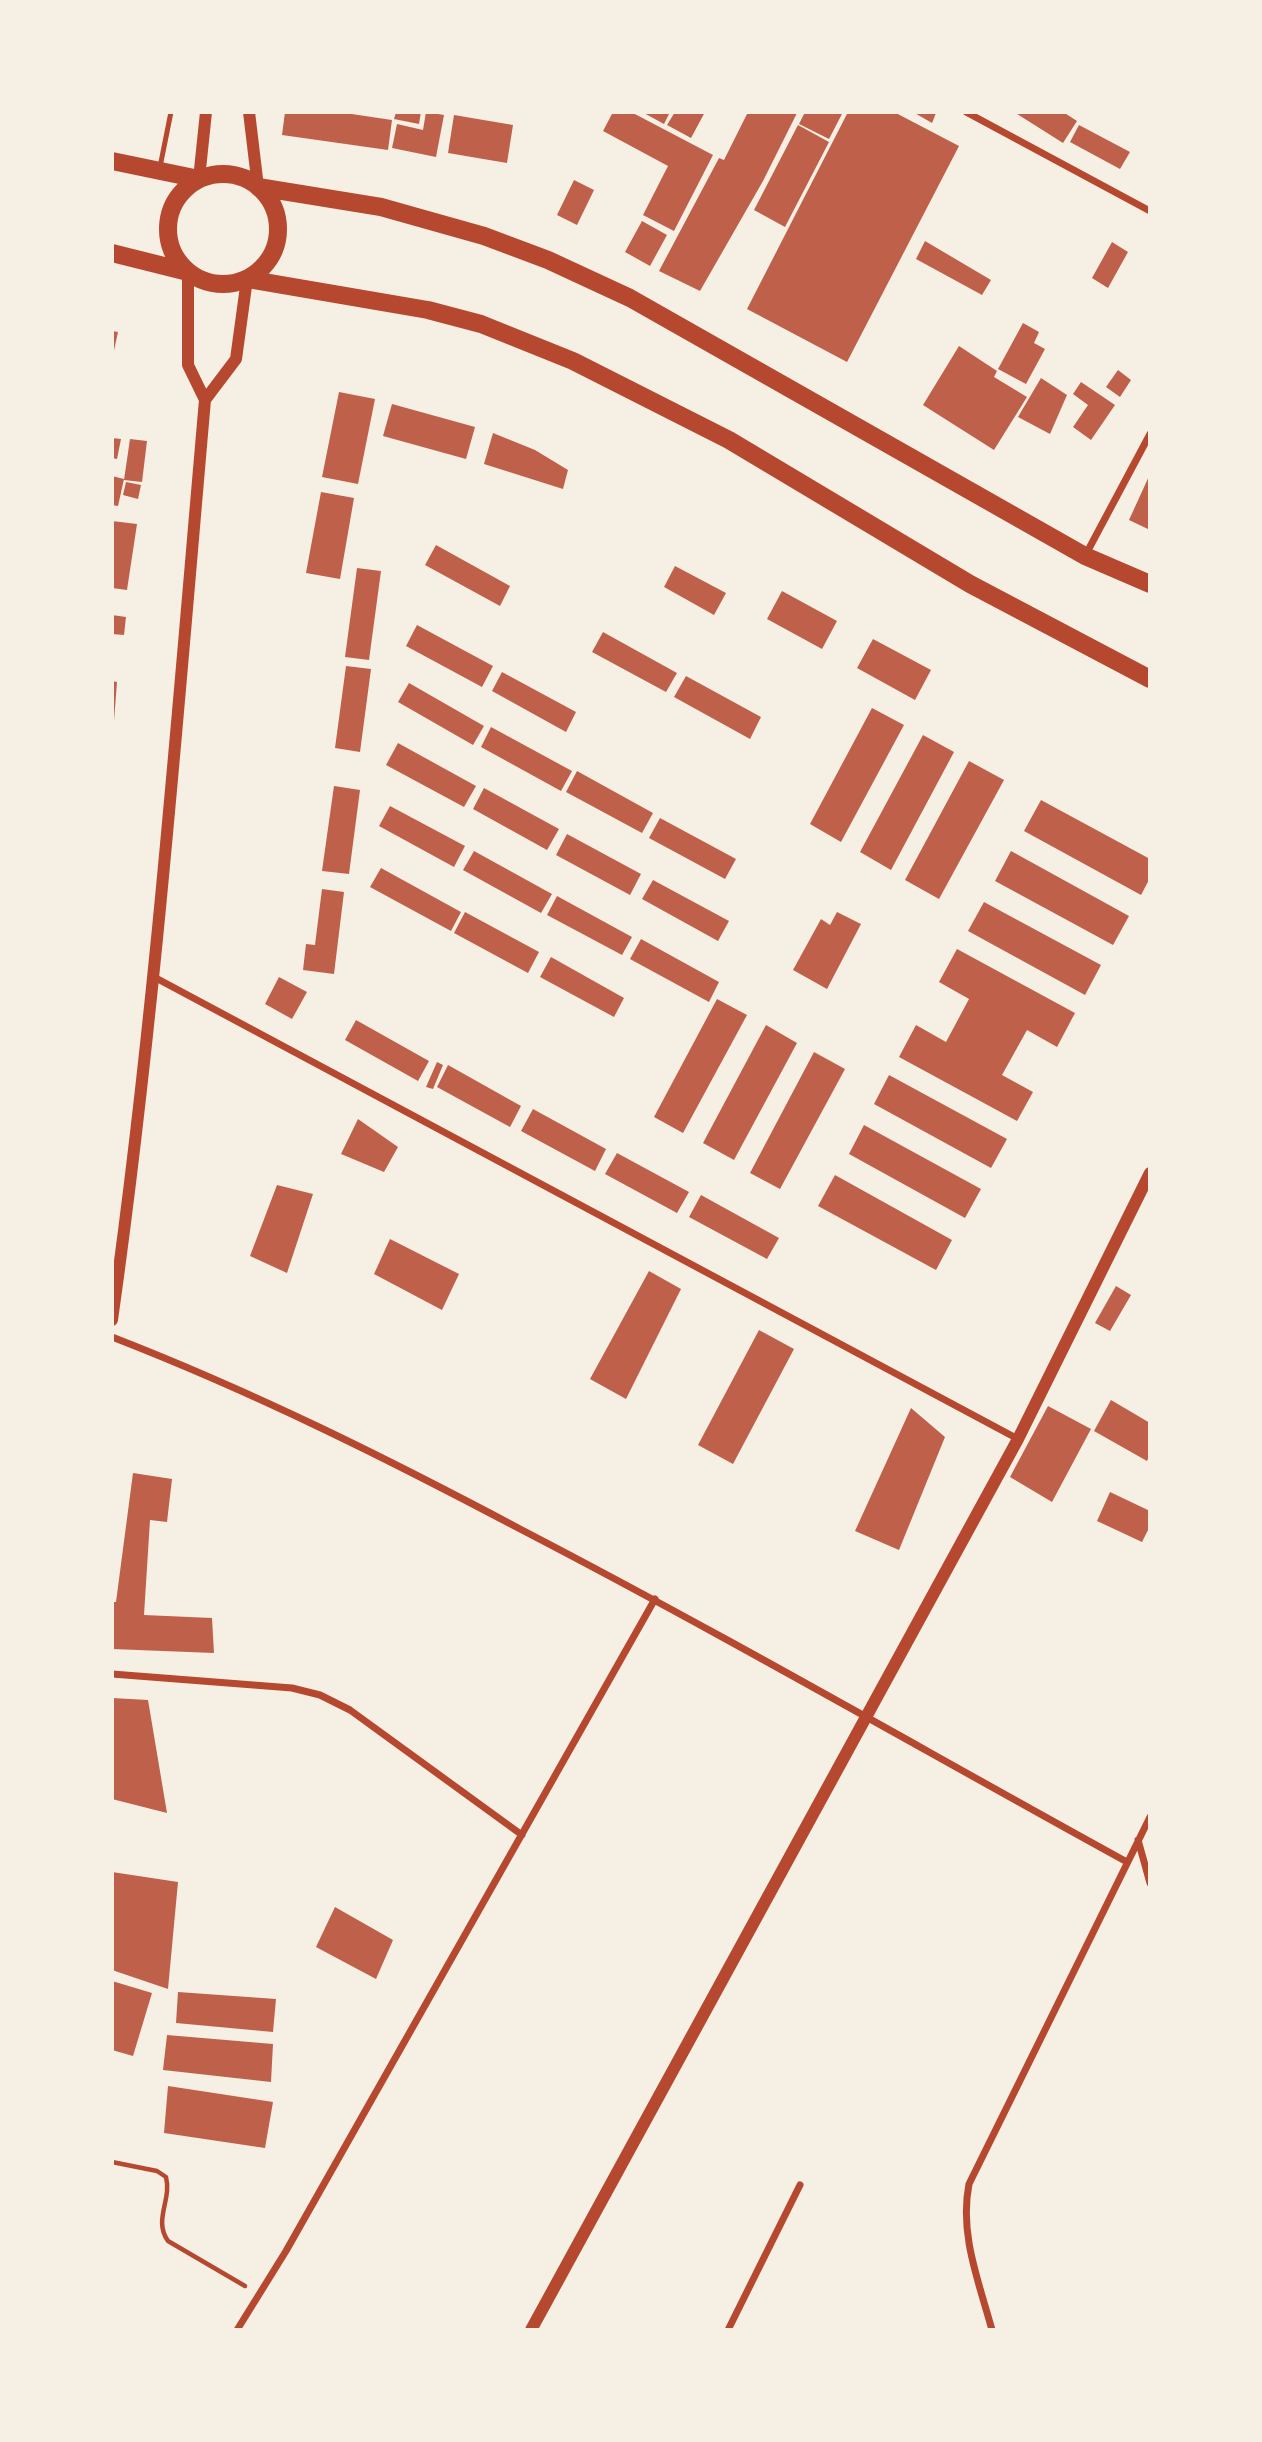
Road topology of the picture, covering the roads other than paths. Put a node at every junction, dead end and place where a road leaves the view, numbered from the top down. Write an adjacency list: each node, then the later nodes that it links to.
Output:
1 (172, 112): 6 (lane)
2 (206, 112): 7 (street)
3 (249, 112): 8 (street)
4 (971, 113): 9 (street)
5 (112, 161): 6 (main road)
6 (159, 171): 7 (main road)
7 (199, 179): 8 (main road); 11 (main road)
8 (258, 187): 12 (main road); 15 (main road)
9 (1150, 211)
10 (112, 253): 11 (main road)
11 (188, 272): 12 (main road); 13 (street)
12 (247, 279): 13 (street); 17 (main road)
13 (205, 400): 18 (street)
14 (1150, 434): 15 (street)
15 (1085, 556): 16 (main road)
16 (1150, 584)
17 (1150, 679)
18 (155, 977): 20 (street); 22 (street)
19 (1150, 1172): 22 (street)
20 (112, 1320)
21 (112, 1337): 23 (street)
22 (1018, 1439): 25 (street)
23 (655, 1599): 25 (street); 27 (street)
24 (112, 1674): 27 (street)
25 (866, 1716): 29 (street); 33 (street)
26 (1150, 1817): 28 (street)
27 (522, 1835): 32 (street)
28 (1137, 1839): 29 (street); 30 (street)
29 (1127, 1862): 35 (street)
30 (1150, 1883)
31 (800, 2185): 34 (street)
32 (237, 2330)
33 (531, 2330)
34 (728, 2330)
35 (992, 2330)

